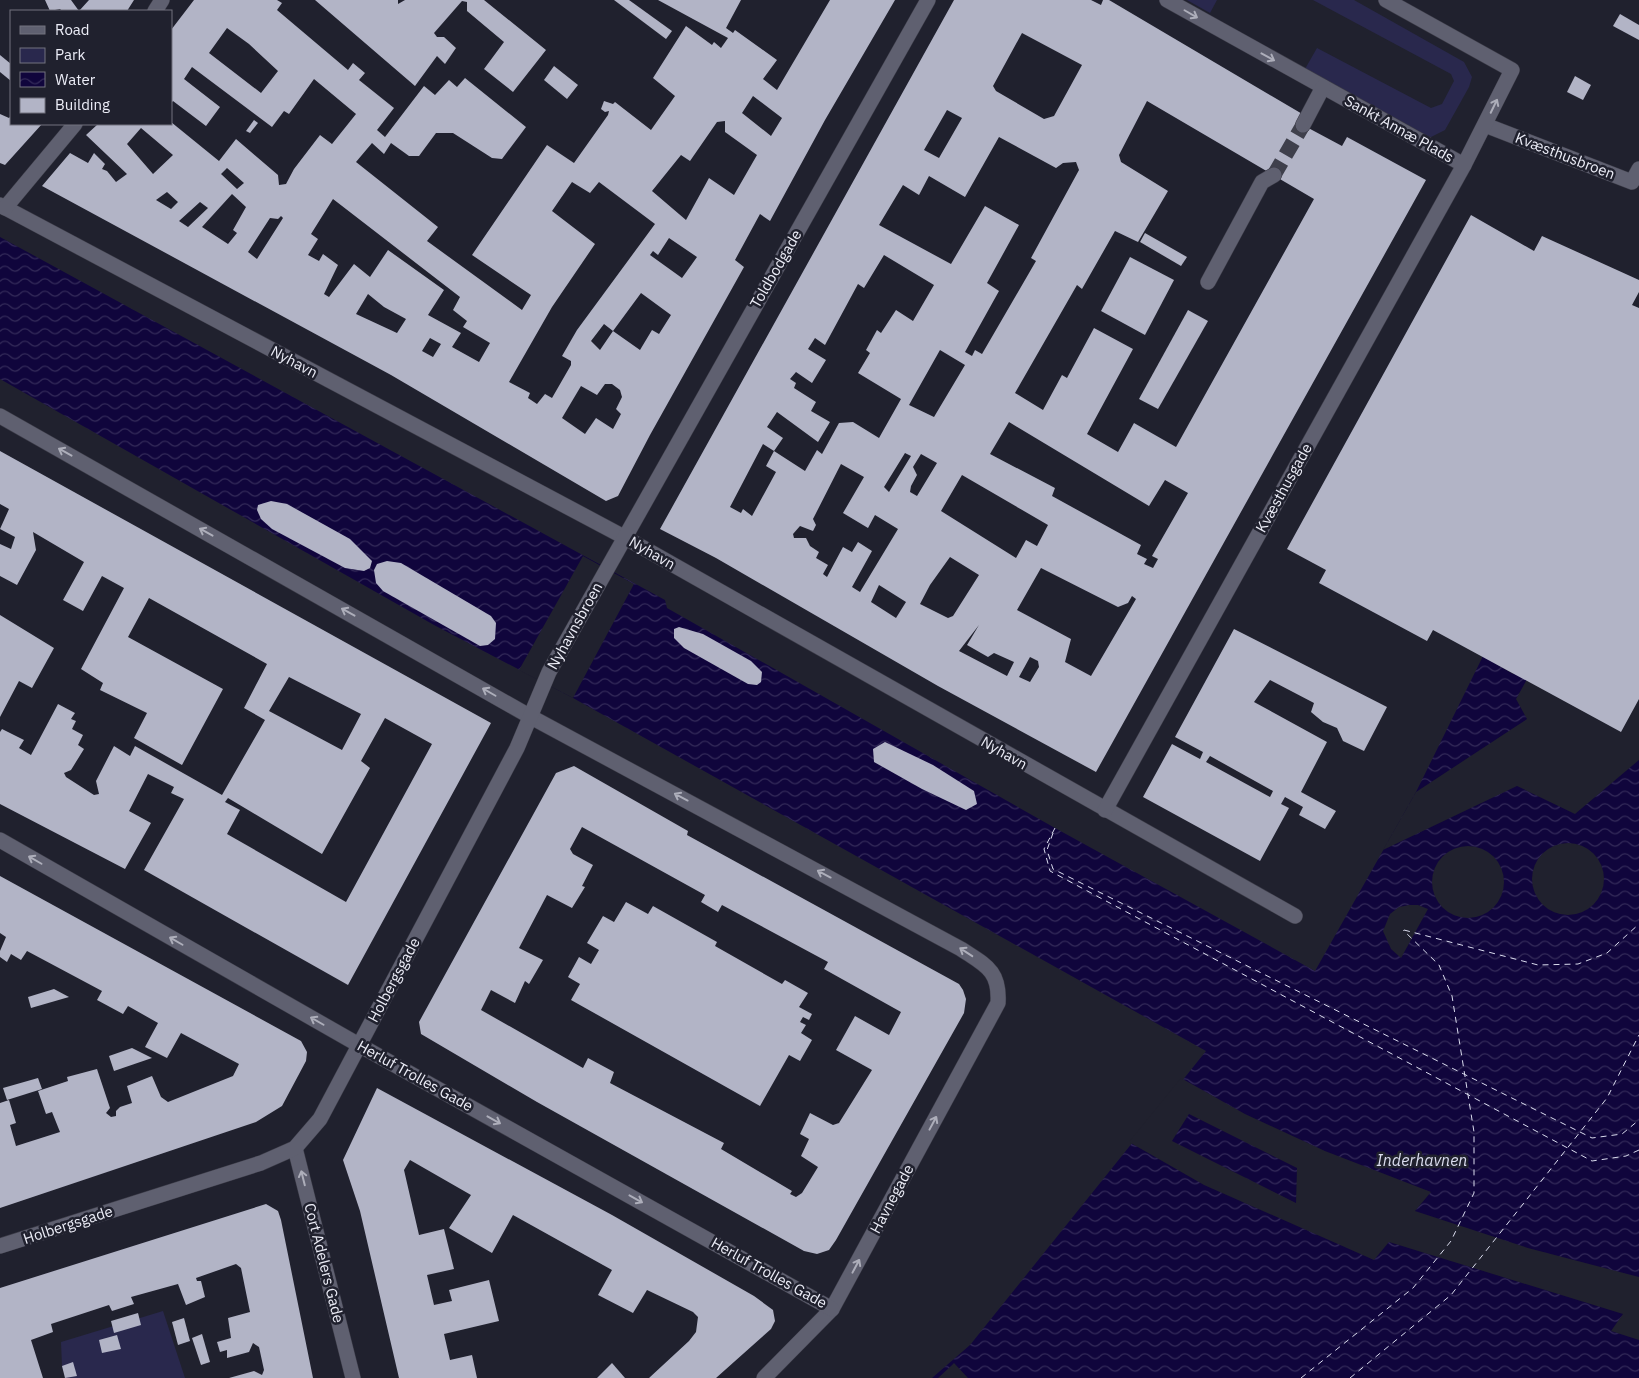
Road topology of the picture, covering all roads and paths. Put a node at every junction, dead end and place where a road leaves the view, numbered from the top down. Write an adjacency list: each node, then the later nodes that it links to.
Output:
1 (928, 0): 14 (street, Toldbodgade)
2 (1167, 0): 4 (street, Sankt Annæ Plads, one-way to 4)
3 (1386, 0): 5 (street, Sankt Annæ Plads, one-way to 3)
4 (1323, 87): 7 (street); 8 (street, Sankt Annæ Plads)
5 (1484, 124): 8 (street, Sankt Annæ Plads); 9 (street, Kvæsthusbroen)
6 (74, 125): 11 (street)
7 (1303, 125)
8 (1464, 165): 16 (street, Kvæsthusgade)
9 (1639, 169)
10 (1274, 175): 12 (street)
11 (3, 207): 14 (street, Nyhavn)
12 (1208, 282)
13 (0, 416): 15 (street, one-way to 13)
14 (624, 538): 15 (street, Nyhavnsbroen); 16 (street, Nyhavn)
15 (531, 717): 19 (street, Holbergsgade); 22 (street, Havnegade, one-way to 15)
16 (1104, 810): 18 (street, Nyhavn)
17 (0, 840): 19 (street, Herluf Trolles Gade, one-way to 17)
18 (1295, 916)
19 (360, 1046): 20 (street, Holbergsgade); 22 (street, Herluf Trolles Gade, one-way to 22)
20 (295, 1148): 21 (street, Holbergsgade); 23 (street, Cort Adelers Gade, one-way to 20)
21 (0, 1246)
22 (832, 1309): 24 (street, Havnegade)
23 (353, 1378)
24 (764, 1378)

